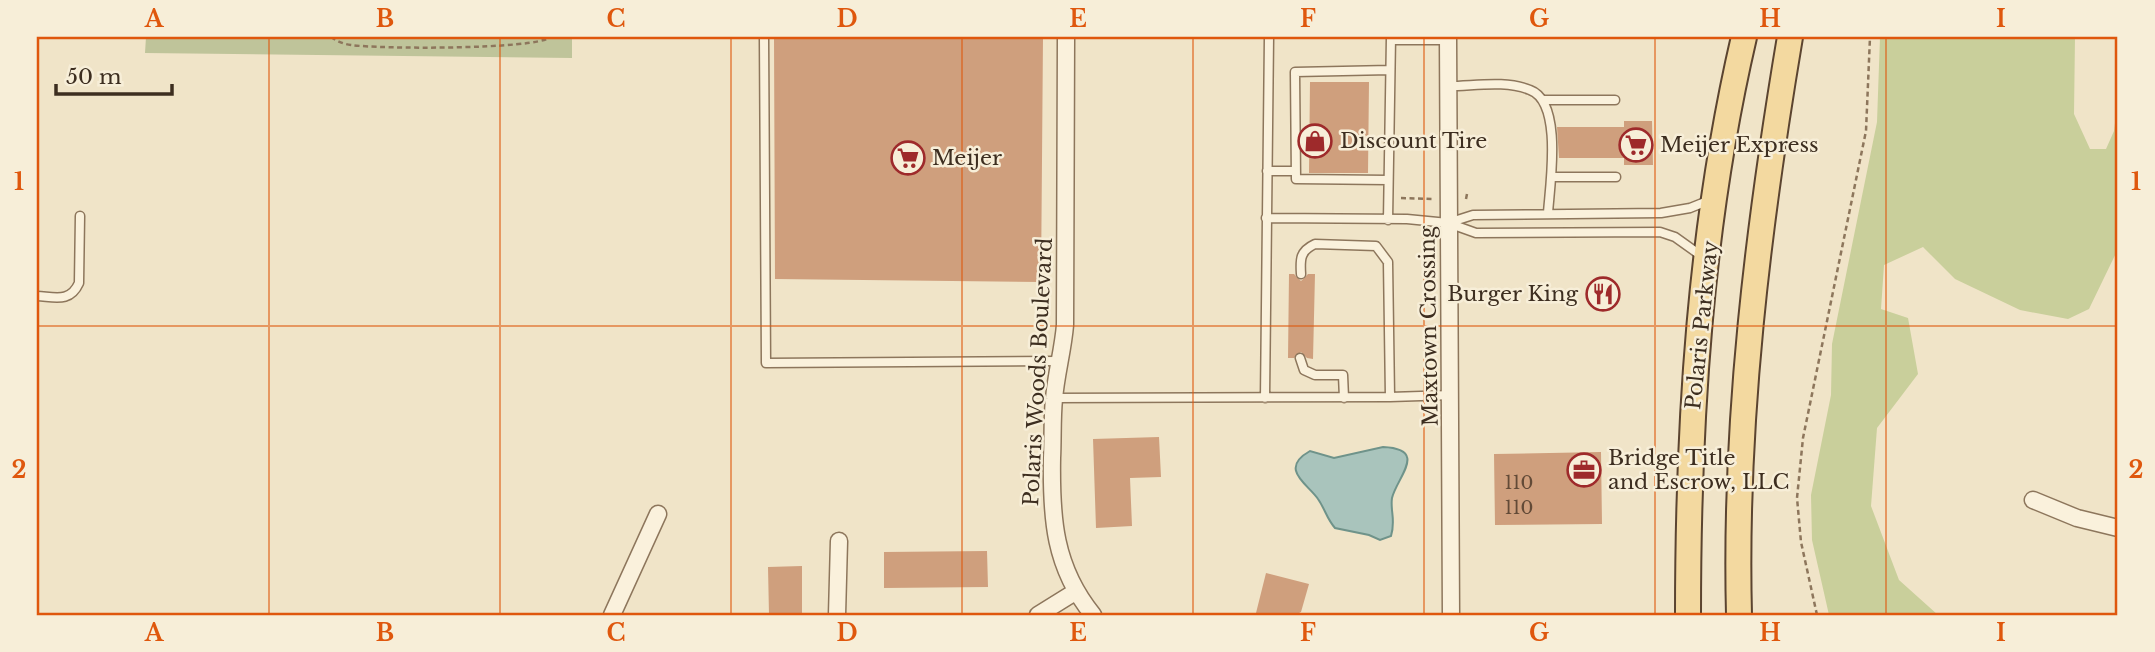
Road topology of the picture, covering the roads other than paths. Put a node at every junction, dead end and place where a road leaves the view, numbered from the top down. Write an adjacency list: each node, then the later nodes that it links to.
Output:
1 (764, 37): 27 (lane)
2 (1066, 37): 27 (street, Polaris Woods Boulevard)
3 (1269, 37): 12 (lane)
4 (1744, 37): 17 (main road, Polaris Parkway)
5 (1790, 37): 44 (main road)
6 (1391, 38): 7 (lane); 8 (lane)
7 (1448, 38): 9 (street, Maxtown Crossing)
8 (1390, 71): 13 (lane); 16 (lane)
9 (1449, 86): 10 (lane); 22 (street, Maxtown Crossing)
10 (1545, 100): 11 (lane); 14 (lane)
11 (1615, 100)
12 (1267, 171): 13 (lane); 20 (lane)
13 (1294, 171): 16 (lane)
14 (1551, 177): 15 (lane); 18 (lane)
15 (1616, 177)
16 (1388, 180): 21 (lane)
17 (1716, 197): 18 (lane); 23 (main road, Polaris Parkway)
18 (1548, 213): 22 (lane)
19 (80, 216): 25 (lane)
20 (1266, 218): 21 (lane); 31 (lane)
21 (1388, 220): 22 (lane)
22 (1448, 223): 23 (lane); 28 (street, Maxtown Crossing)
23 (1708, 261): 43 (main road, Polaris Parkway)
24 (1301, 274): 29 (lane)
25 (37, 296)
26 (1300, 358): 32 (lane)
27 (1062, 361): 30 (street, Polaris Woods Boulevard)
28 (1451, 395): 29 (lane); 42 (street, Maxtown Crossing)
29 (1390, 397): 32 (lane)
30 (1054, 398): 31 (lane); 37 (street, Polaris Woods Boulevard)
31 (1265, 398): 32 (lane)
32 (1344, 398)
33 (2032, 500): 35 (street)
34 (658, 514): 38 (street)
35 (2118, 528)
36 (839, 541): 39 (street)
37 (1075, 592): 40 (street); 41 (street, Polaris Woods Boulevard)
38 (612, 615)
39 (837, 615)
40 (1038, 615)
41 (1093, 615)
42 (1451, 615)
43 (1688, 615)
44 (1739, 615)

